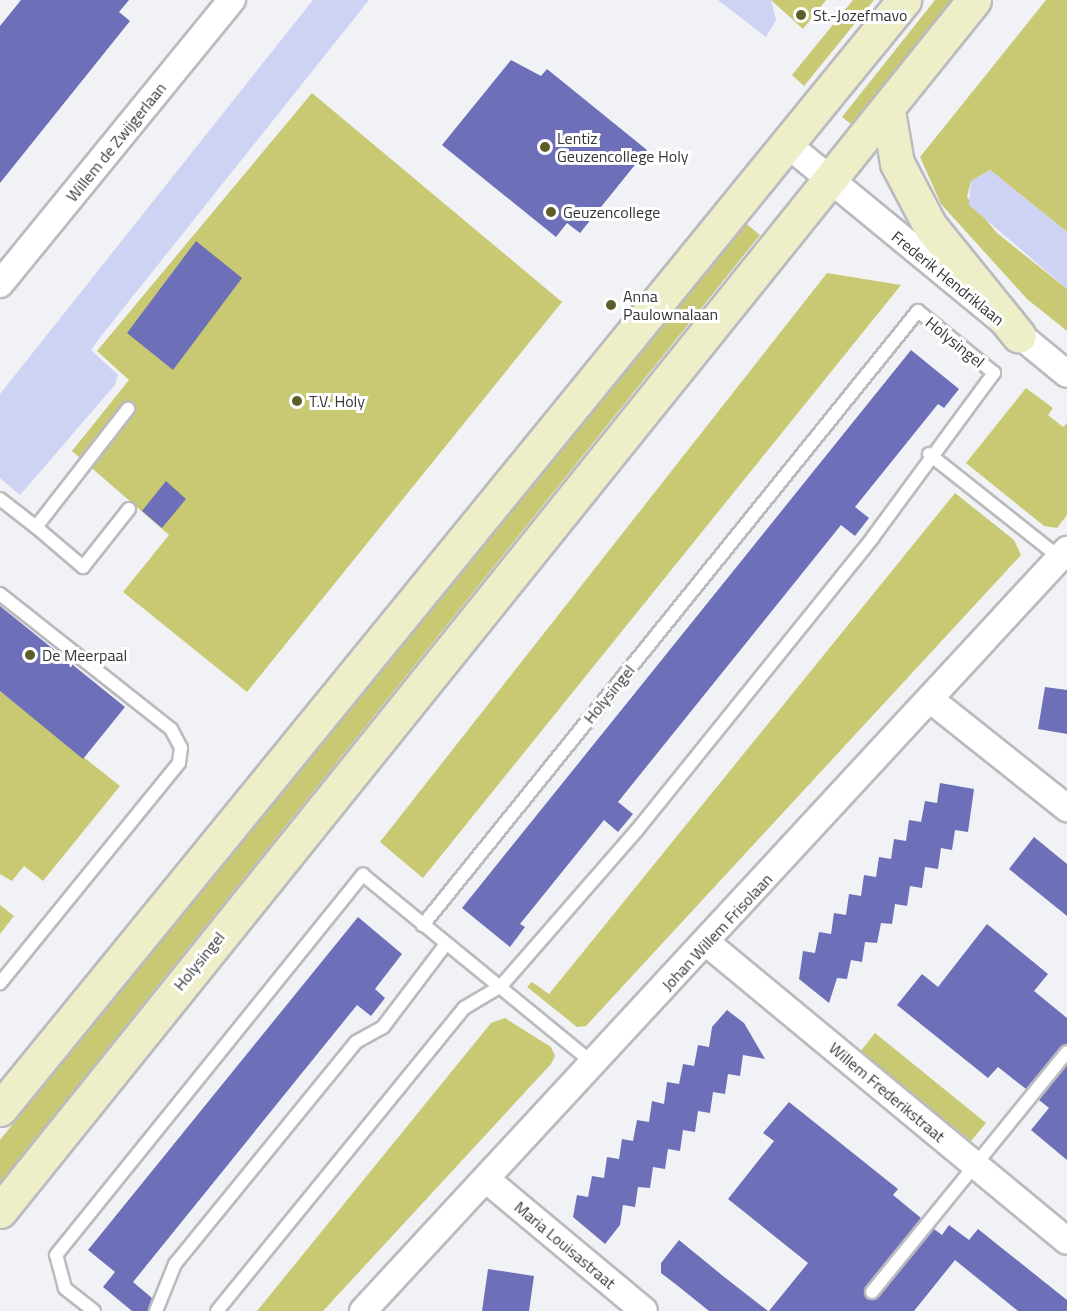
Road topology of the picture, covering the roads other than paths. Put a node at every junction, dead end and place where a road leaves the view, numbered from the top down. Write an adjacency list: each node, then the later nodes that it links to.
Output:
1 (232, 0): 7 (street, Willem de Zwijgerlaan)
2 (904, 0): 5 (street)
3 (974, 0): 4 (street, Holysingel)
4 (888, 111): 6 (street, Holysingel); 8 (street)
5 (787, 144): 6 (street); 26 (street)
6 (830, 180): 8 (street, Frederik Hendriklaan); 29 (street, Holysingel)
7 (0, 284)
8 (1019, 336): 9 (street, Frederik Hendriklaan)
9 (1067, 374)
10 (128, 409): 14 (lane)
11 (929, 454): 15 (lane); 19 (lane, Holysingel); 23 (lane, Holysingel)
12 (0, 499): 14 (lane)
13 (129, 509): 14 (lane)
14 (36, 527)
15 (1063, 554): 17 (street, Johan Willem Frisolaan)
16 (0, 594): 22 (lane)
17 (931, 700): 18 (street); 20 (street, Johan Willem Frisolaan)
18 (1067, 808)
19 (423, 925): 21 (lane); 32 (lane)
20 (707, 943): 25 (street, Johan Willem Frisolaan); 27 (street, Willem Frederikstraat)
21 (446, 944): 23 (lane); 33 (lane)
22 (0, 983)
23 (501, 986): 25 (lane); 34 (lane, Holysingel)
24 (1067, 1052): 27 (lane)
25 (593, 1063): 28 (street, Johan Willem Frisolaan)
26 (0, 1109)
27 (976, 1167): 30 (street, Willem Frederikstraat); 31 (lane)
28 (487, 1180): 35 (street, Johan Willem Frisolaan); 36 (street, Maria Louisastraat)
29 (0, 1211)
30 (1067, 1241)
31 (872, 1292)
32 (94, 1311)
33 (156, 1311)
34 (217, 1311)
35 (363, 1311)
36 (644, 1311)

